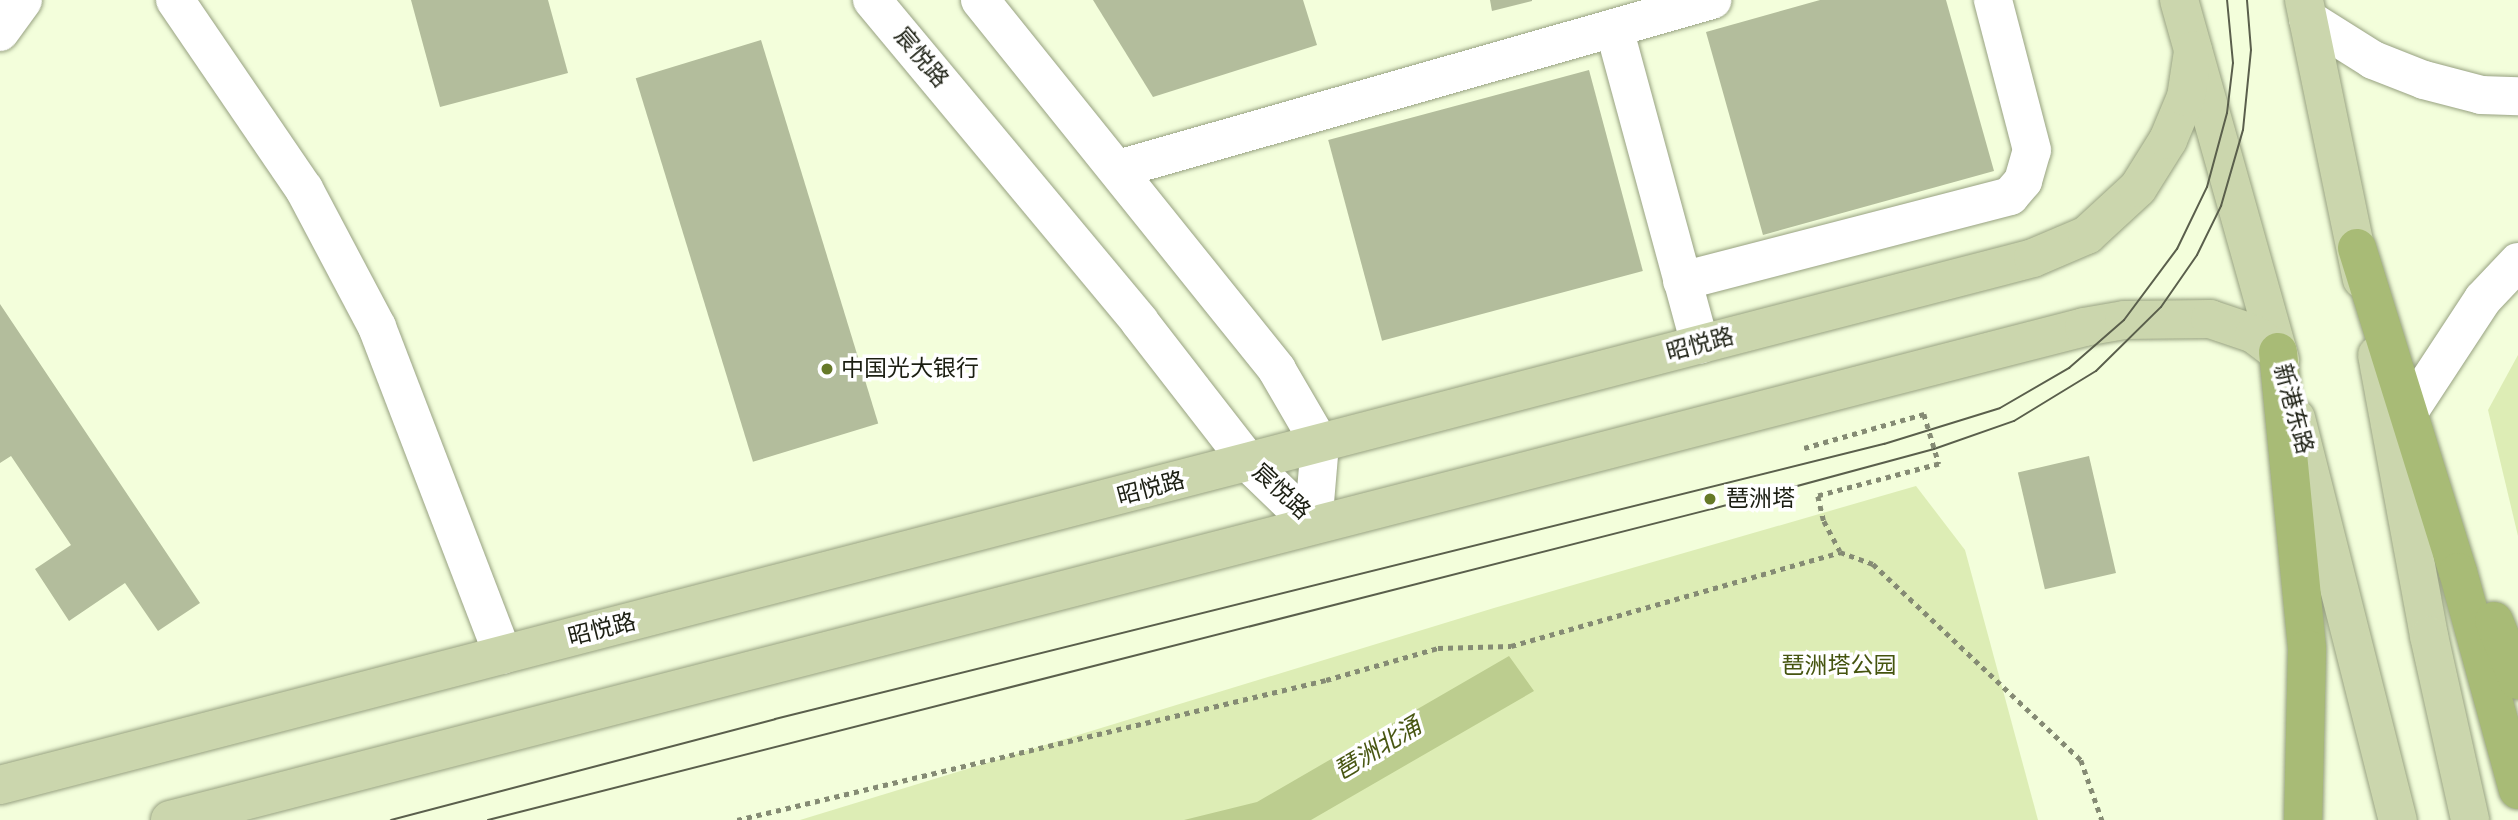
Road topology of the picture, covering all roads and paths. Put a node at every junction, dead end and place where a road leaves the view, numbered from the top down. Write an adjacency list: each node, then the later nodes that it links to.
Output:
1 (23, 0): 10 (street)
2 (175, 0): 25 (street)
3 (872, 0): 22 (street, 宸悦路)
4 (980, 0): 13 (street)
5 (1712, 0): 9 (street)
6 (1993, 0): 16 (street)
7 (2179, 0): 11 (main road, 新港东路)
8 (2306, 10): 12 (street); 14 (main road)
9 (1614, 28): 13 (street); 16 (street)
10 (0, 32)
11 (2193, 51): 17 (main road, 昭悦路); 18 (main road, 新港东路)
12 (2518, 96)
13 (1118, 169): 20 (street)
14 (2357, 248): 19 (highway)
15 (2518, 262): 19 (street)
16 (1682, 281): 17 (street)
17 (1700, 345): 20 (main road, 昭悦路)
18 (2278, 352): 23 (main road); 32 (highway); 33 (main road, 新港东路)
19 (2404, 417): 26 (highway); 28 (highway); 34 (main road)
20 (1320, 444): 22 (main road, 昭悦路); 23 (street, 宸悦路)
21 (1804, 448): 24 (path)
22 (1249, 463): 23 (street, 宸悦路); 25 (main road, 昭悦路)
23 (1313, 525): 29 (main road)
24 (1840, 552): 30 (path); 31 (path)
25 (503, 655): 27 (main road, 昭悦路)
26 (2518, 680)
27 (0, 785)
28 (2518, 790)
29 (170, 820)
30 (737, 820)
31 (2102, 820)
32 (2303, 820)
33 (2398, 820)
34 (2470, 820)

